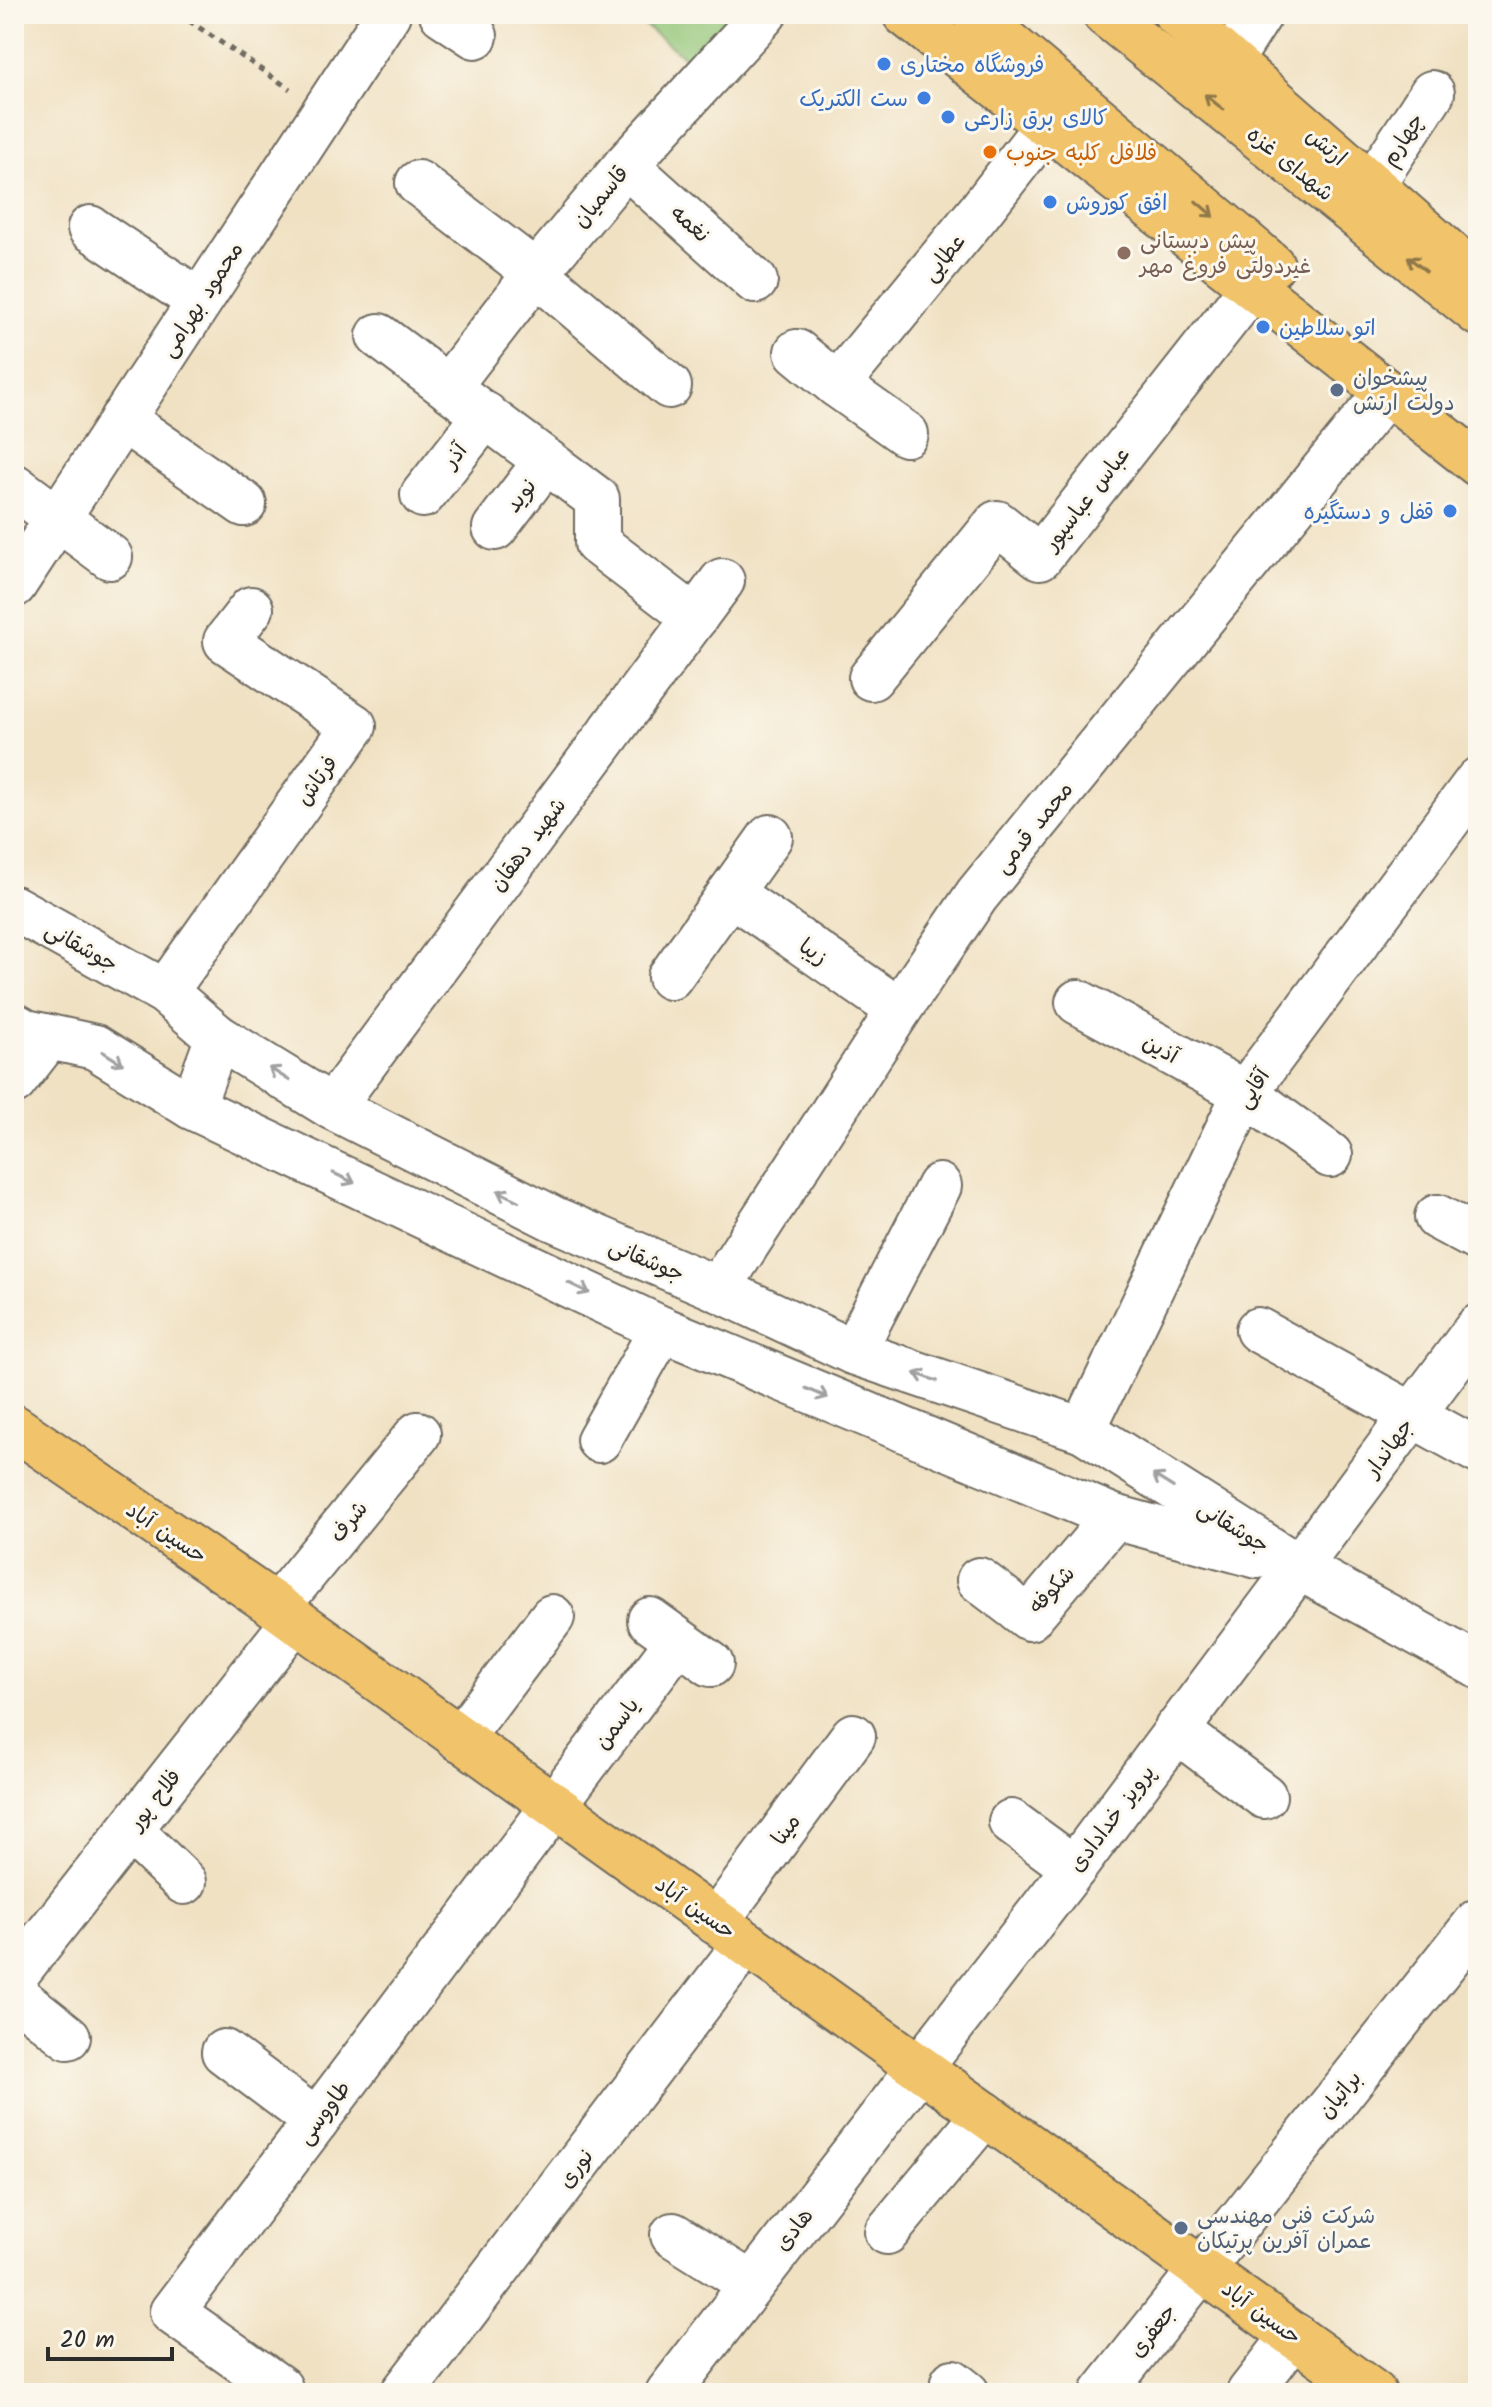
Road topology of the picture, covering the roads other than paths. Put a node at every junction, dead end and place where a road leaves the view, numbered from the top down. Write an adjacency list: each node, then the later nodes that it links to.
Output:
1 (388, 14): 19 (street, محمود بهرامی)
2 (764, 14): 11 (street, قاسمیان)
3 (905, 14): 10 (main road)
4 (974, 14): 30 (main road, one-way to 30)
5 (1105, 14): 20 (main road, شهدای غزه, one-way to 5)
6 (1176, 14): 8 (main road, ارتش)
7 (1260, 14): 8 (street)
8 (1230, 61): 13 (main road, ارتش)
9 (1432, 93): 13 (street, چهارم)
10 (1046, 126): 18 (main road); 23 (street, عطایی)
11 (626, 165): 15 (street, قاسمیان); 17 (street, نغمه)
12 (418, 183): 15 (street)
13 (1372, 185): 16 (main road, ارتش)
14 (90, 228): 19 (street)
15 (536, 273): 24 (street); 25 (street, قاسمیان)
16 (1478, 277)
17 (755, 281)
18 (1253, 286): 26 (main road); 43 (street, عباس عباسپور)
19 (199, 301): 28 (street, محمود بهرامی)
20 (1478, 313)
21 (379, 336): 25 (street)
22 (797, 352): 23 (street)
23 (837, 385): 29 (street)
24 (669, 386)
25 (448, 387): 27 (street)
26 (1387, 392): 32 (main road); 51 (street, محمد قدمی)
27 (486, 415): 31 (street); 34 (street, آذر)
28 (122, 419): 35 (street); 36 (street, محمود بهرامی)
29 (906, 434)
30 (1478, 443)
31 (546, 461): 37 (street, نوید); 42 (street)
32 (1478, 464)
33 (14, 486): 36 (street)
34 (423, 495)
35 (244, 504)
36 (58, 518): 38 (street); 40 (street, محمود بهرامی)
37 (495, 528)
38 (110, 557)
39 (722, 581): 42 (street, شهید دهقان)
40 (14, 585)
41 (251, 609): 49 (street, فرتاش)
42 (695, 618): 57 (street, شهید دهقان)
43 (871, 678)
44 (1478, 780): 55 (street, آقایی)
45 (770, 837): 46 (street)
46 (730, 893): 48 (street); 51 (street, زیبا)
47 (14, 908): 49 (street, جوشقانی)
48 (670, 977)
49 (165, 992): 53 (street, جوشقانی)
50 (1078, 1002): 55 (street, آذین)
51 (899, 1010): 64 (street, محمد قدمی)
52 (31, 1031): 54 (street); 56 (street, جوشقانی, one-way to 56)
53 (218, 1037): 56 (street); 57 (street, جوشقانی, one-way to 53)
54 (14, 1082)
55 (1245, 1093): 58 (street, آذین); 71 (street, آقایی)
56 (192, 1107): 63 (street, جوشقانی, one-way to 63)
57 (332, 1107): 61 (street, جوشقانی, one-way to 57)
58 (1330, 1155)
59 (939, 1186): 68 (street)
60 (1437, 1217): 62 (street)
61 (554, 1219): 63 (street); 64 (street, جوشقانی)
62 (1478, 1239)
63 (531, 1265): 66 (street, جوشقانی, one-way to 66)
64 (718, 1289): 68 (street, جوشقانی)
65 (1478, 1327): 69 (street, جهاندار)
66 (662, 1329): 73 (street); 75 (street, جوشقانی, one-way to 75)
67 (1258, 1330): 69 (street)
68 (853, 1352): 71 (street, جوشقانی, one-way to 68)
69 (1412, 1414): 74 (street); 76 (street, جهاندار)
70 (14, 1427): 78 (main road, حسین آباد)
71 (1083, 1430): 76 (street, جوشقانی, one-way to 71)
72 (418, 1434): 78 (street, شرف)
73 (599, 1440)
74 (1478, 1451)
75 (1114, 1517): 76 (street, جوشقانی); 77 (street, شکوفه)
76 (1300, 1568): 81 (street, جوشقانی); 82 (street, پرویز خدادادی)
77 (979, 1580)
78 (286, 1614): 84 (main road, حسین آباد); 88 (street, فلاح پور)
79 (552, 1617): 84 (street)
80 (680, 1642): 86 (street, یاسمن)
81 (1478, 1666)
82 (1176, 1730): 85 (street); 89 (street, پرویز خدادادی)
83 (853, 1736): 92 (street, مینا)
84 (460, 1739): 86 (main road, حسین آباد)
85 (1264, 1796)
86 (553, 1806): 92 (main road, حسین آباد); 99 (street, طاووسی)
87 (1011, 1822): 89 (street)
88 (130, 1830): 90 (street); 93 (street, فلاح پور)
89 (1074, 1868): 97 (street, پرویز خدادادی)
90 (184, 1882)
91 (1478, 1921): 102 (street, براتیان)
92 (731, 1932): 97 (main road, حسین آباد); 106 (street, نوری)
93 (14, 1977)
94 (14, 1994): 95 (street)
95 (68, 2037)
96 (224, 2052): 99 (street)
97 (920, 2067): 98 (main road, حسین آباد); 103 (street, هادی)
98 (985, 2114): 100 (street); 102 (main road, حسین آباد)
99 (316, 2121): 105 (street, طاووسی)
100 (887, 2232)
101 (673, 2235): 103 (street)
102 (1200, 2268): 104 (main road, حسین آباد); 108 (street, جعفری)
103 (751, 2284): 107 (street, هادی)
104 (1294, 2335): 109 (street); 110 (main road, حسین آباد)
105 (280, 2388)
106 (403, 2393)
107 (668, 2393)
108 (1103, 2393)
109 (1249, 2393)
110 (1374, 2393)

